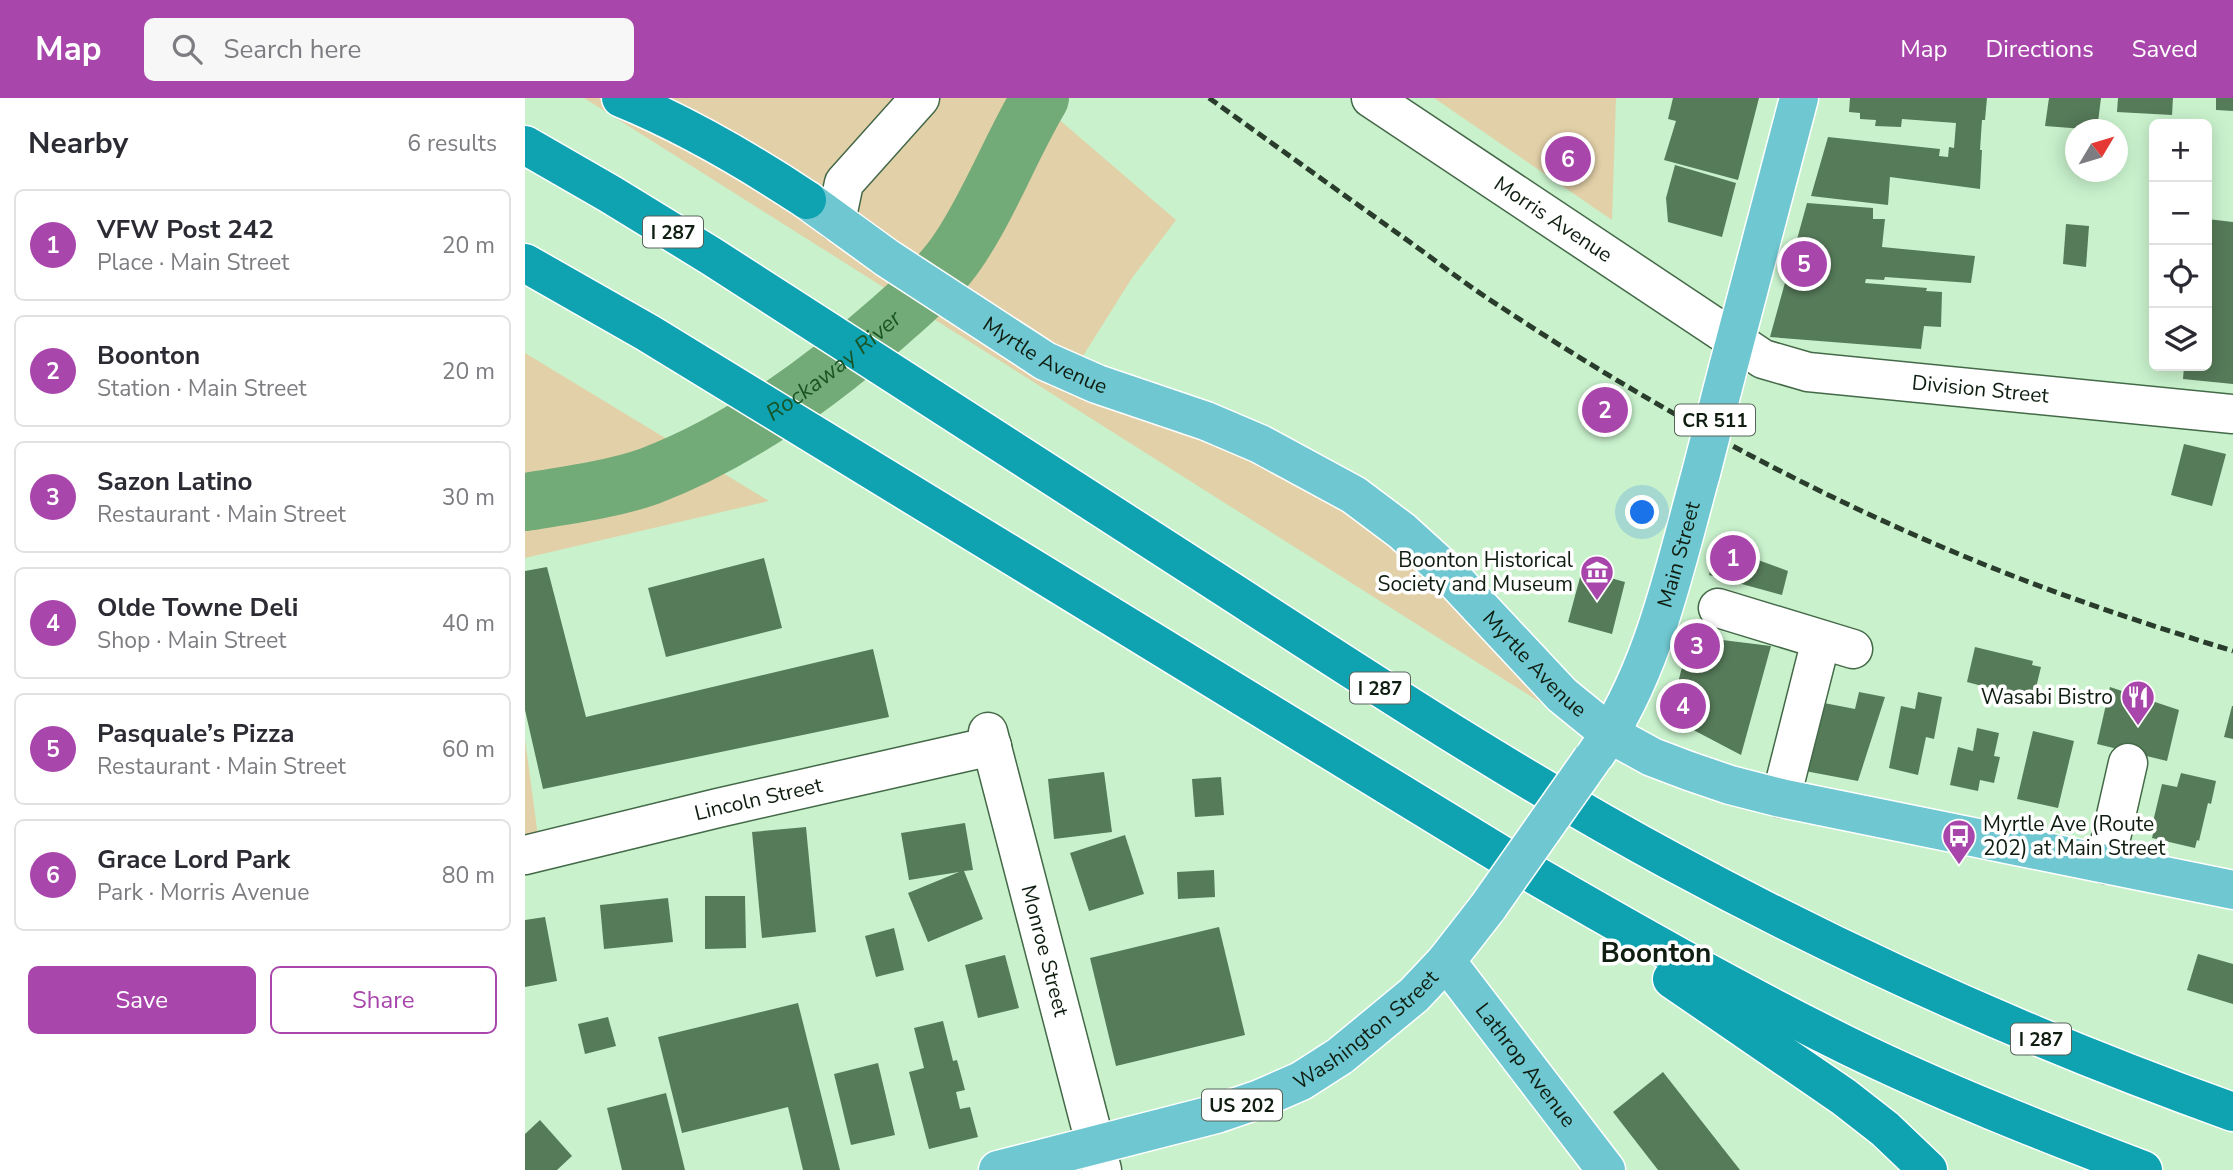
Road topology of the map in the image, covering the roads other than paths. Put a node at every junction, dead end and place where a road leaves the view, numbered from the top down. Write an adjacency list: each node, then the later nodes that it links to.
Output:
1 (621, 98): 6 (highway)
2 (920, 98): 6 (street)
3 (1371, 98): 8 (street, Morris Avenue)
4 (1793, 106): 8 (main road, Main Street / CR 511)
5 (525, 145): 20 (highway, I 287)
6 (822, 211): 12 (main road, Myrtle Avenue)
7 (525, 262): 15 (highway)
8 (1732, 353): 9 (street, Division Street); 12 (main road, Main Street / CR 511, bridge)
9 (2233, 414)
10 (1718, 608): 14 (street)
11 (990, 739): 16 (street, Lincoln Street); 21 (street, Monroe Street)
12 (1601, 747): 14 (main road, Myrtle Avenue); 19 (main road, Main Street / US 202, bridge)
13 (2128, 763): 17 (street)
14 (1781, 799): 17 (main road, Myrtle Avenue)
15 (1419, 805): 24 (highway); 25 (highway)
16 (525, 855)
17 (2105, 864): 18 (main road, Myrtle Avenue)
18 (2233, 890)
19 (1446, 961): 21 (main road, Washington Street / US 202); 23 (main road, Lathrop Avenue)
20 (2233, 1112)
21 (1099, 1157): 22 (main road, Washington Street / US 202)
22 (998, 1170)
23 (1606, 1170)
24 (1928, 1170)
25 (2143, 1170)

